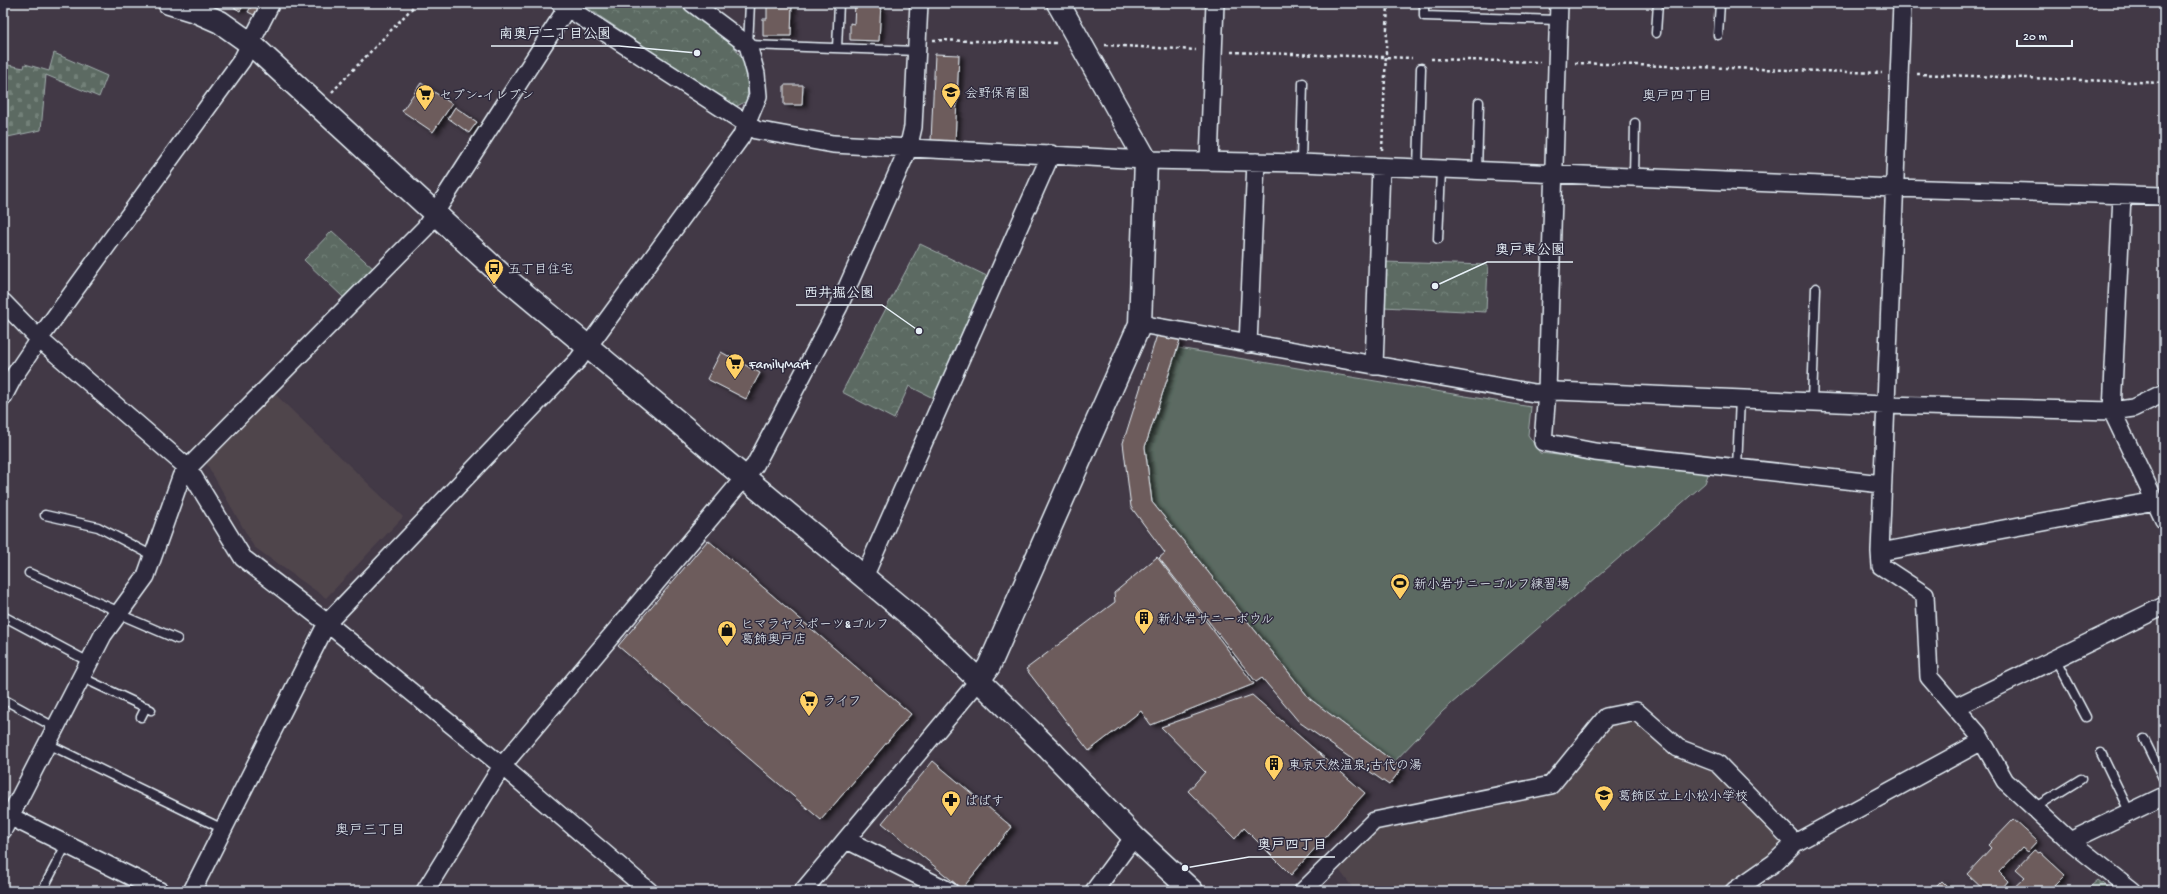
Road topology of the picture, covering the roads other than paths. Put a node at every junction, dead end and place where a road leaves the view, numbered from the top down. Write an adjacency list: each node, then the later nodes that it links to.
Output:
1 (169, 3): 18 (street)
2 (271, 3): 18 (street)
3 (692, 3): 19 (street)
4 (750, 3): 19 (lane)
5 (839, 3): 20 (lane)
6 (919, 3): 21 (street)
7 (1058, 3): 29 (street)
8 (1215, 3): 30 (street)
9 (1424, 3): 15 (lane)
10 (1559, 3): 15 (street)
11 (1658, 3): 16 (lane)
12 (1720, 3): 17 (lane)
13 (1902, 3): 39 (street)
14 (563, 5): 26 (street); 42 (street)
15 (1558, 20): 37 (street)
16 (1656, 33)
17 (1718, 35)
18 (250, 44): 42 (street); 47 (street)
19 (748, 45): 20 (lane); 26 (street)
20 (837, 48): 21 (lane)
21 (917, 51): 27 (street)
22 (1421, 68): 34 (lane)
23 (1303, 83): 32 (lane)
24 (1479, 102): 36 (lane)
25 (1635, 123): 38 (lane)
26 (746, 125): 27 (street); 49 (street)
27 (908, 149): 28 (street); 60 (street)
28 (1051, 154): 29 (street); 68 (street)
29 (1146, 160): 30 (street); 46 (street)
30 (1209, 161): 31 (street)
31 (1256, 162): 32 (street); 48 (street)
32 (1301, 163): 33 (street)
33 (1381, 167): 34 (street); 50 (street)
34 (1418, 169): 35 (street)
35 (1441, 170): 36 (street); 43 (lane)
36 (1477, 171): 37 (street)
37 (1553, 174): 38 (street); 51 (street)
38 (1634, 178): 39 (street)
39 (1894, 188): 40 (street); 56 (street)
40 (2122, 195): 41 (street); 57 (street)
41 (2164, 196)
42 (436, 214): 49 (street); 58 (street)
43 (1438, 238)
44 (1816, 288): 55 (lane)
45 (3, 302): 47 (street)
46 (1140, 324): 48 (street); 77 (street)
47 (39, 339): 53 (street); 58 (street)
48 (1248, 344): 50 (street)
49 (588, 347): 60 (street); 72 (street)
50 (1374, 366): 51 (street)
51 (1547, 391): 54 (street); 59 (street)
52 (2164, 393): 57 (street)
53 (3, 397)
54 (1740, 398): 55 (street); 59 (lane)
55 (1812, 401): 56 (street)
56 (1886, 405): 57 (street); 61 (street)
57 (2112, 411): 62 (street)
58 (188, 468): 66 (street); 72 (street)
59 (1737, 468): 61 (street)
60 (745, 478): 68 (street); 87 (street)
61 (1882, 484): 65 (street)
62 (2155, 501): 64 (street); 65 (street)
63 (45, 515): 66 (lane)
64 (2164, 520)
65 (1880, 552): 79 (street)
66 (153, 556): 70 (street)
67 (29, 573): 70 (lane)
68 (864, 577): 77 (street)
69 (2164, 606): 74 (street)
70 (120, 613): 73 (lane); 75 (street)
71 (3, 616): 75 (lane)
72 (328, 623): 87 (street); 94 (street)
73 (177, 639)
74 (2055, 658): 79 (street); 81 (lane)
75 (89, 662): 76 (street)
76 (81, 677): 80 (lane); 82 (street)
77 (980, 679): 95 (street); 96 (street)
78 (3, 699): 82 (lane)
79 (1956, 707): 84 (street)
80 (141, 717)
81 (2086, 717)
82 (56, 728): 85 (street)
83 (2144, 739): 89 (lane)
84 (1982, 741): 91 (street); 98 (street)
85 (48, 744): 93 (street); 94 (lane)
86 (2101, 753): 92 (lane)
87 (502, 766): 103 (street); 104 (street)
88 (2081, 779): 91 (lane)
89 (2164, 780)
90 (2164, 796): 92 (street)
91 (2034, 808): 97 (street)
92 (2130, 812): 97 (street)
93 (5, 820): 99 (street)
94 (223, 829): 102 (street)
95 (1134, 838): 107 (street); 108 (street)
96 (847, 840): 105 (street); 106 (street)
97 (2070, 841): 111 (street)
98 (1795, 843): 109 (street); 110 (street)
99 (66, 845): 100 (lane); 101 (street)
100 (42, 891)
101 (160, 891)
102 (192, 891)
103 (425, 891)
104 (649, 891)
105 (803, 891)
106 (949, 891)
107 (1094, 891)
108 (1192, 891)
109 (1303, 891)
110 (1734, 891)
111 (2133, 891)

